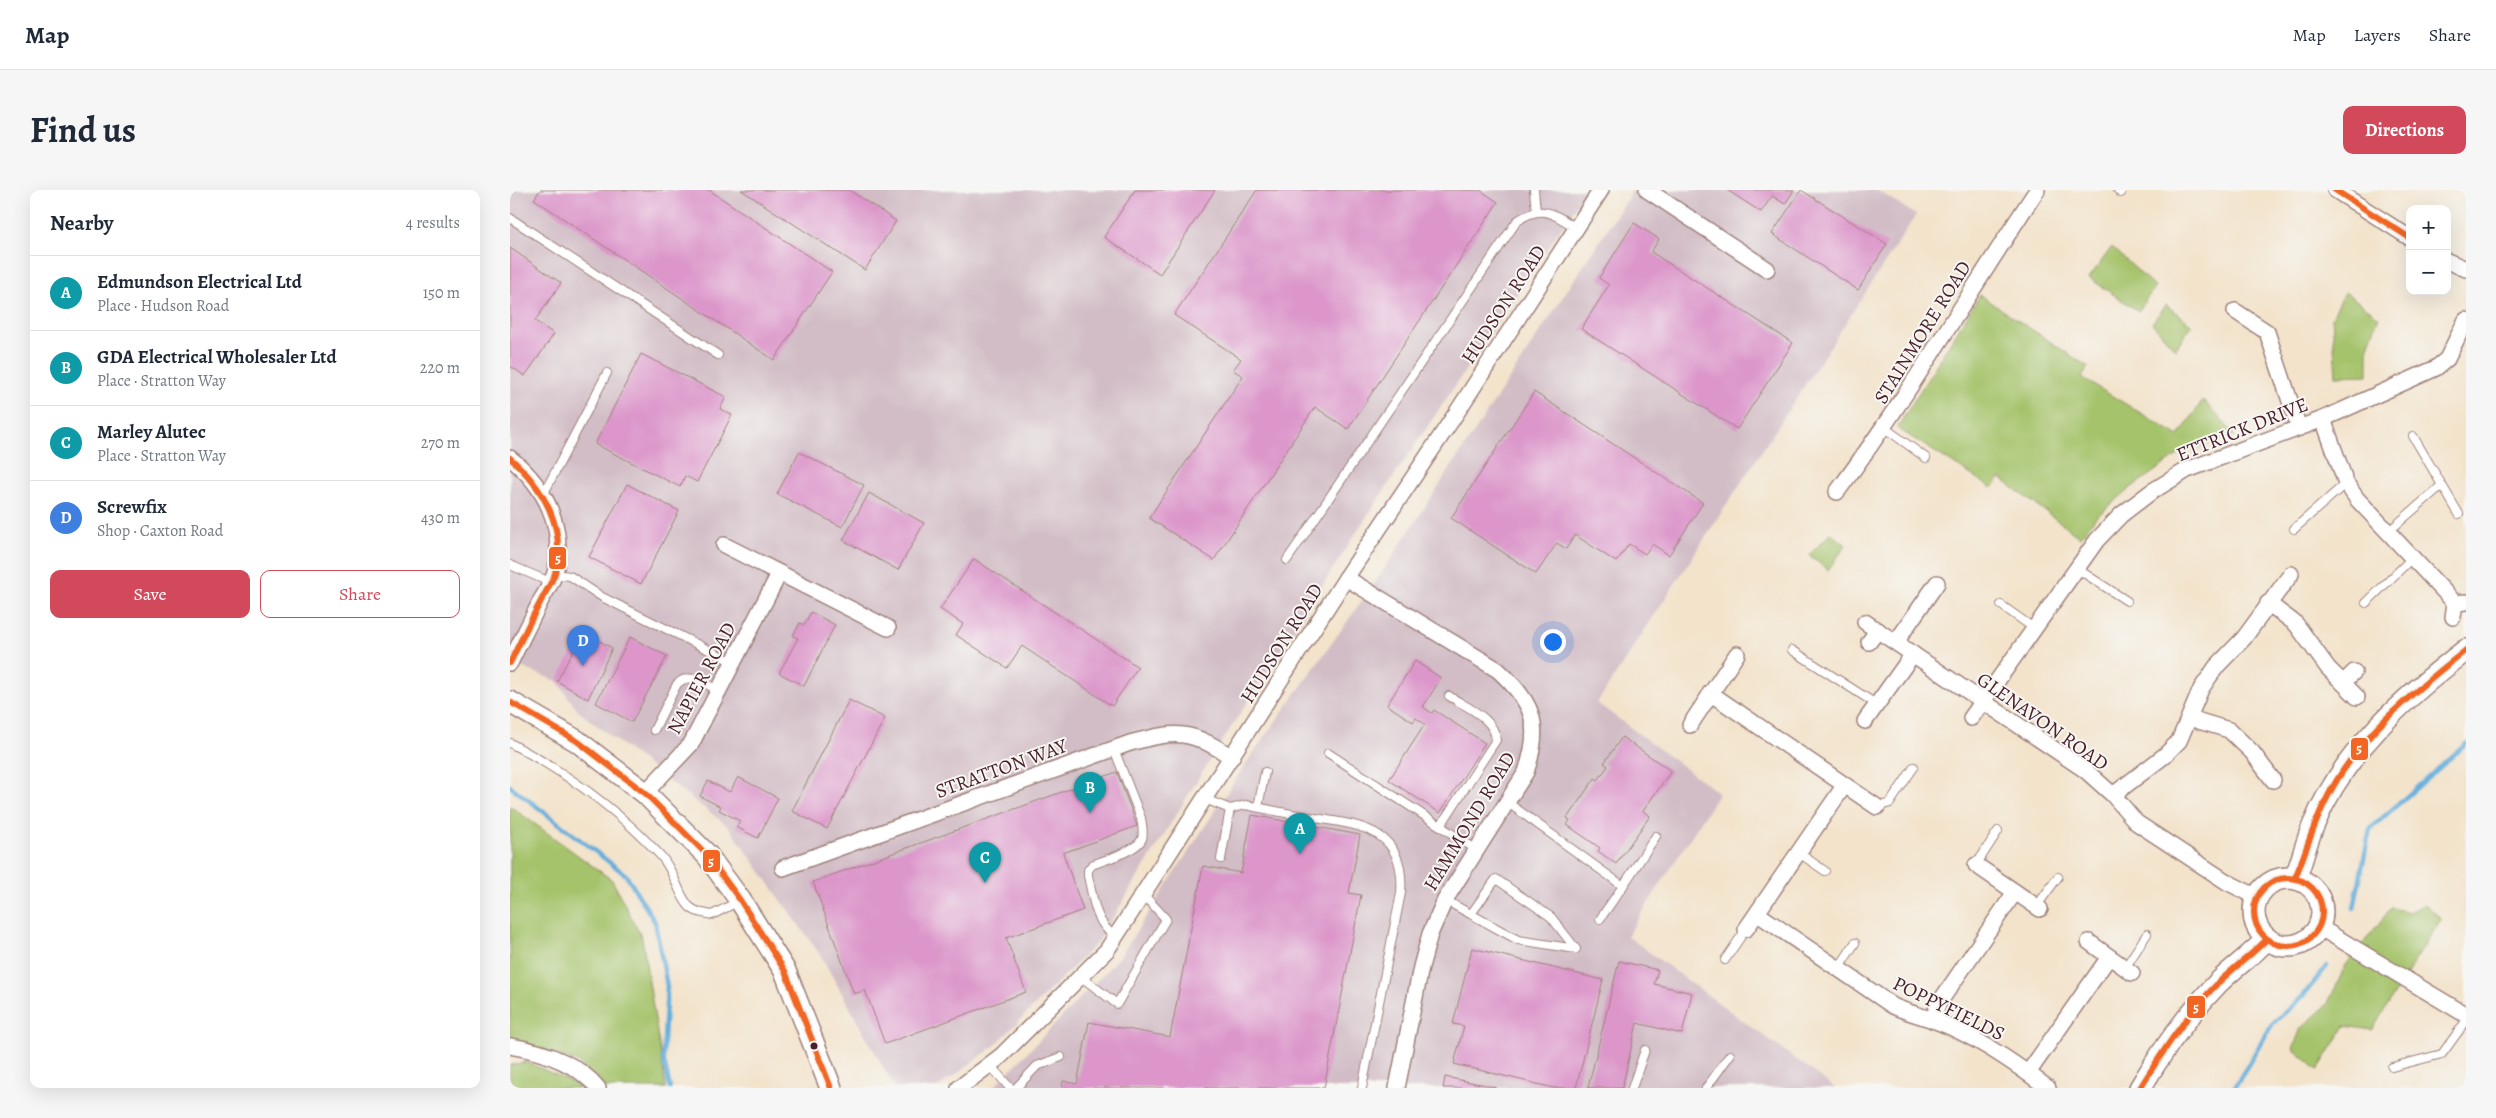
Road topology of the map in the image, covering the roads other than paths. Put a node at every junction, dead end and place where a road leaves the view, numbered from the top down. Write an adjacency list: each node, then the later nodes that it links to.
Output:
1 (1534, 190): 6 (lane)
2 (1601, 190): 8 (street, HUDSON ROAD)
3 (1647, 190): 11 (street)
4 (2037, 190): 18 (street, STAINMORE ROAD)
5 (2335, 190): 9 (street)
6 (1536, 211): 8 (lane); 32 (lane)
7 (510, 218): 15 (lane)
8 (1576, 228): 38 (street, HUDSON ROAD)
9 (2406, 235)
10 (2451, 263): 12 (street)
11 (1767, 269)
12 (2466, 269)
13 (2235, 311): 19 (street)
14 (2466, 320): 17 (street, ETTRICK DRIVE)
15 (718, 355)
16 (607, 373): 26 (lane)
17 (2323, 418): 19 (street, ETTRICK DRIVE); 23 (street)
18 (1885, 428): 22 (lane); 25 (street, STAINMORE ROAD)
19 (2299, 428): 34 (street, ETTRICK DRIVE)
20 (2414, 436): 24 (lane)
21 (510, 458): 26 (street)
22 (1926, 458)
23 (2346, 483): 28 (lane); 29 (street)
24 (2442, 485): 27 (lane); 29 (lane)
25 (1837, 492)
26 (544, 493): 37 (street)
27 (2459, 514)
28 (2294, 528)
29 (2388, 532): 31 (street)
30 (724, 544): 35 (street)
31 (2412, 558): 42 (lane); 44 (street)
32 (1287, 560)
33 (510, 565): 37 (lane)
34 (2076, 568): 40 (lane); 46 (street, ETTRICK DRIVE)
35 (779, 574): 45 (street); 53 (street, NAPIER ROAD)
36 (2291, 574): 41 (street)
37 (552, 578): 53 (lane); 54 (street)
38 (1346, 578): 72 (street, HUDSON ROAD); 80 (street, HAMMOND ROAD)
39 (1937, 583): 48 (street)
40 (2127, 600)
41 (2268, 602): 56 (street); 65 (street)
42 (2366, 602)
43 (2001, 605): 46 (lane)
44 (2458, 607)
45 (888, 628)
46 (2035, 629): 62 (street, ETTRICK DRIVE)
47 (1869, 642): 48 (street, GLENAVON ROAD)
48 (1896, 642): 52 (street, GLENAVON ROAD)
49 (1792, 650): 63 (lane)
50 (2466, 650): 94 (street)
51 (1737, 654): 58 (street)
52 (1913, 654): 62 (street, GLENAVON ROAD); 63 (street)
53 (733, 662): 57 (street, NAPIER ROAD)
54 (510, 663)
55 (2354, 672): 56 (street)
56 (2343, 683): 60 (street)
57 (719, 691): 68 (lane); 77 (street, NAPIER ROAD)
58 (1710, 693): 67 (street); 76 (street)
59 (1449, 696): 84 (lane)
60 (2357, 697)
61 (510, 702): 77 (street)
62 (1983, 703): 64 (street, ETTRICK DRIVE); 78 (street, GLENAVON ROAD)
63 (1876, 704): 66 (street)
64 (1971, 718)
65 (2189, 718): 75 (street); 78 (street)
66 (1865, 721)
67 (1690, 724)
68 (654, 730)
69 (510, 743): 99 (lane)
70 (1114, 749): 72 (street, STRATTON WAY); 91 (street, STRATTON WAY); 108 (lane)
71 (1328, 752): 84 (lane)
72 (1232, 757): 79 (street, HUDSON ROAD)
73 (1914, 768): 82 (lane)
74 (1265, 772): 81 (lane)
75 (2273, 780)
76 (1844, 786): 82 (street); 88 (street)
77 (645, 793): 99 (street)
78 (2113, 795): 98 (street, GLENAVON ROAD)
79 (1206, 799): 83 (lane); 97 (street, HUDSON ROAD)
80 (1507, 802): 87 (street, HAMMOND ROAD); 95 (lane)
81 (1258, 807): 83 (lane); 133 (lane)
82 (1877, 807)
83 (1230, 809): 89 (lane)
84 (1441, 825): 87 (lane)
85 (1998, 831): 90 (lane)
86 (1656, 836): 95 (lane)
87 (1476, 850): 100 (street, HAMMOND ROAD)
88 (1799, 852): 92 (lane); 103 (street)
89 (1221, 859)
90 (1976, 865): 96 (street)
91 (784, 868)
92 (1825, 871)
93 (2058, 877): 101 (lane)
94 (2295, 878): 98 (street); 105 (street)
95 (1623, 886): 104 (lane)
96 (2015, 892): 101 (street); 118 (street)
97 (1143, 894): 108 (street, HUDSON ROAD); 116 (lane)
98 (2257, 896): 109 (street)
99 (740, 900): 129 (street)
100 (1444, 900): 102 (lane); 134 (street, HAMMOND ROAD)
101 (2038, 908)
102 (1471, 914): 102 (lane)
103 (1758, 914): 106 (street); 114 (street, POPPYFIELDS)
104 (1600, 919)
105 (2319, 927): 109 (street); 117 (street)
106 (1746, 929): 113 (lane)
107 (2147, 934): 115 (lane)
108 (1115, 936): 116 (street, HUDSON ROAD)
109 (2267, 939): 137 (street)
110 (2090, 942): 112 (street)
111 (1855, 943): 114 (lane)
112 (2110, 957): 115 (street); 126 (street)
113 (1725, 960)
114 (1838, 969): 118 (street, POPPYFIELDS)
115 (2128, 970)
116 (1080, 976): 124 (street, HUDSON ROAD)
117 (2466, 1015)
118 (1932, 1020): 126 (street, POPPYFIELDS)
119 (2466, 1021): 125 (lane)
120 (510, 1046): 128 (street)
121 (1645, 1050): 135 (lane)
122 (1730, 1055): 136 (lane)
123 (1061, 1057): 132 (lane)
124 (990, 1064): 130 (street, HUDSON ROAD); 131 (lane)
125 (2392, 1067)
126 (2028, 1073): 127 (street, POPPYFIELDS)
127 (2043, 1086)
128 (598, 1088)
129 (831, 1088)
130 (959, 1088)
131 (1010, 1088)
132 (1016, 1088)
133 (1362, 1088)
134 (1397, 1088)
135 (1632, 1088)
136 (1706, 1088)
137 (2140, 1088)

